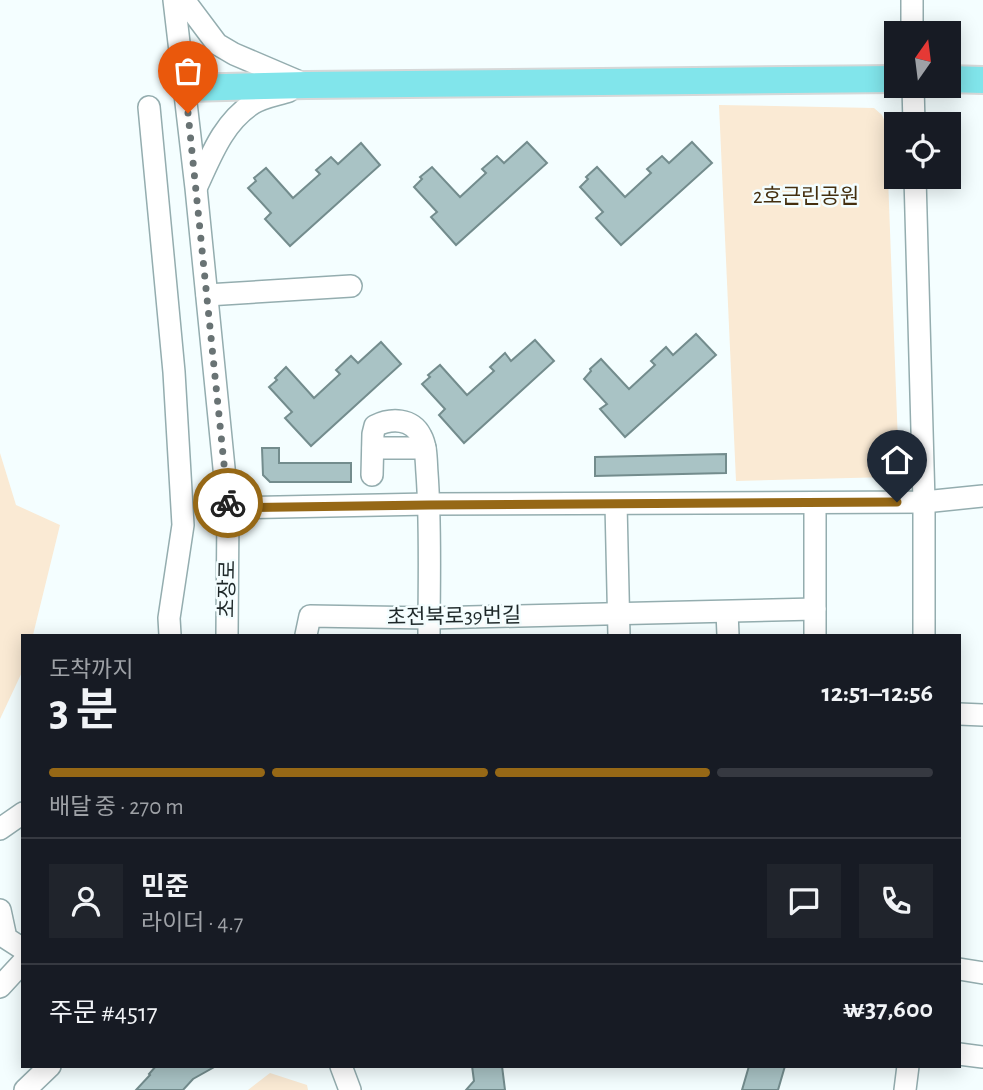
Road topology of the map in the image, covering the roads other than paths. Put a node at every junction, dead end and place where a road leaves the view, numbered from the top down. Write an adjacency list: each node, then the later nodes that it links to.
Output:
1 (174, 0): 9 (street, 초장로)
2 (184, 0): 8 (street)
3 (912, 0): 4 (street)
4 (912, 21)
5 (884, 79): 8 (main road)
6 (961, 79): 7 (main road)
7 (983, 80)
8 (307, 85): 9 (main road); 11 (street)
9 (185, 88): 11 (street, 초장로)
10 (149, 107): 27 (street)
11 (196, 188): 14 (street, 초장로)
12 (915, 189): 17 (street)
13 (351, 286): 14 (street)
14 (207, 295): 21 (street, 초장로)
15 (372, 475): 19 (street)
16 (983, 496): 17 (street)
17 (924, 502): 18 (street); 32 (street)
18 (815, 503): 20 (street); 22 (street)
19 (429, 505): 20 (street); 21 (street); 26 (street)
20 (616, 505): 25 (street)
21 (228, 508): 28 (street, 초장로)
22 (815, 608): 23 (street, 초전북로39번길); 31 (street)
23 (727, 612): 25 (street, 초전북로39번길); 30 (street)
24 (527, 625): 25 (street, 초전북로39번길); 26 (street, 초전북로39번길)
25 (618, 625)
26 (429, 626): 29 (street, 초전북로39번길)
27 (170, 627)
28 (227, 634)
29 (306, 634)
30 (728, 634)
31 (816, 634)
32 (924, 634)
33 (961, 714): 34 (street)
34 (983, 715)
35 (21, 814): 36 (street)
36 (0, 829)
37 (0, 910): 38 (street)
38 (21, 948)
39 (21, 964): 42 (street)
40 (961, 969): 41 (street)
41 (983, 973)
42 (0, 988)
43 (961, 1054): 44 (street)
44 (983, 1057)
45 (48, 1068): 48 (street)
46 (342, 1068): 49 (street)
47 (908, 1068): 50 (street)
48 (25, 1090)
49 (350, 1090)
50 (905, 1090)

